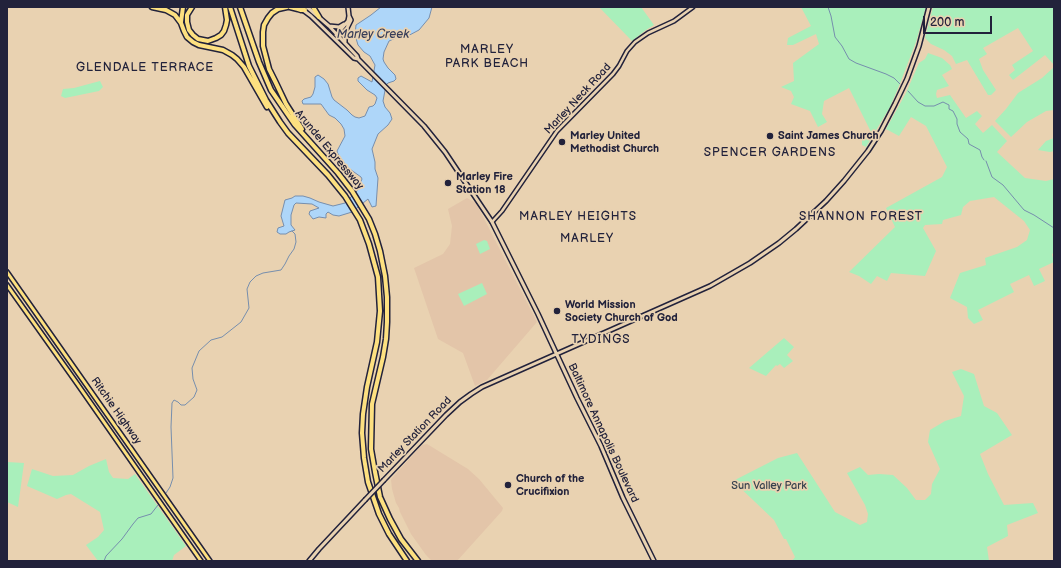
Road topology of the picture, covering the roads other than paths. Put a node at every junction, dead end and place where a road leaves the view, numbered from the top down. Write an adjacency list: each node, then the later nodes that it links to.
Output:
1 (152, 7): 16 (highway)
2 (182, 7): 16 (highway)
3 (192, 7): 4 (highway)
4 (225, 7)
5 (230, 7): 22 (highway, Arundel Expressway)
6 (242, 7): 23 (highway, Arundel Expressway)
7 (288, 7): 13 (highway); 23 (highway)
8 (299, 7): 13 (main road, Baltimore Annapolis Boulevard)
9 (313, 7): 15 (highway)
10 (348, 7): 14 (main road)
11 (693, 7): 24 (street, Marley Neck Road)
12 (929, 7): 27 (main road, Marley Station Road)
13 (306, 9): 15 (main road, Baltimore Annapolis Boulevard); 19 (main road, Baltimore Annapolis Boulevard)
14 (349, 16): 17 (main road); 20 (main road)
15 (319, 17): 18 (main road, Baltimore Annapolis Boulevard)
16 (181, 23): 22 (highway)
17 (346, 24): 18 (main road); 19 (main road)
18 (329, 26): 19 (main road, Baltimore Annapolis Boulevard)
19 (335, 36): 20 (main road, Baltimore Annapolis Boulevard); 21 (main road, Baltimore Annapolis Boulevard)
20 (345, 43): 21 (main road, Baltimore Annapolis Boulevard)
21 (358, 59): 24 (main road, Baltimore Annapolis Boulevard)
22 (276, 116): 31 (highway, Arundel Expressway)
23 (308, 140): 32 (highway, Arundel Expressway)
24 (492, 222): 27 (main road, Baltimore Annapolis Boulevard)
25 (7, 272): 29 (main road, Ritchie Highway)
26 (7, 285): 28 (main road, Ritchie Highway)
27 (557, 354): 30 (main road, Marley Station Road, bridge); 33 (main road, Baltimore Annapolis Boulevard)
28 (201, 561)
29 (210, 561)
30 (309, 561)
31 (407, 561)
32 (418, 561)
33 (654, 561)

